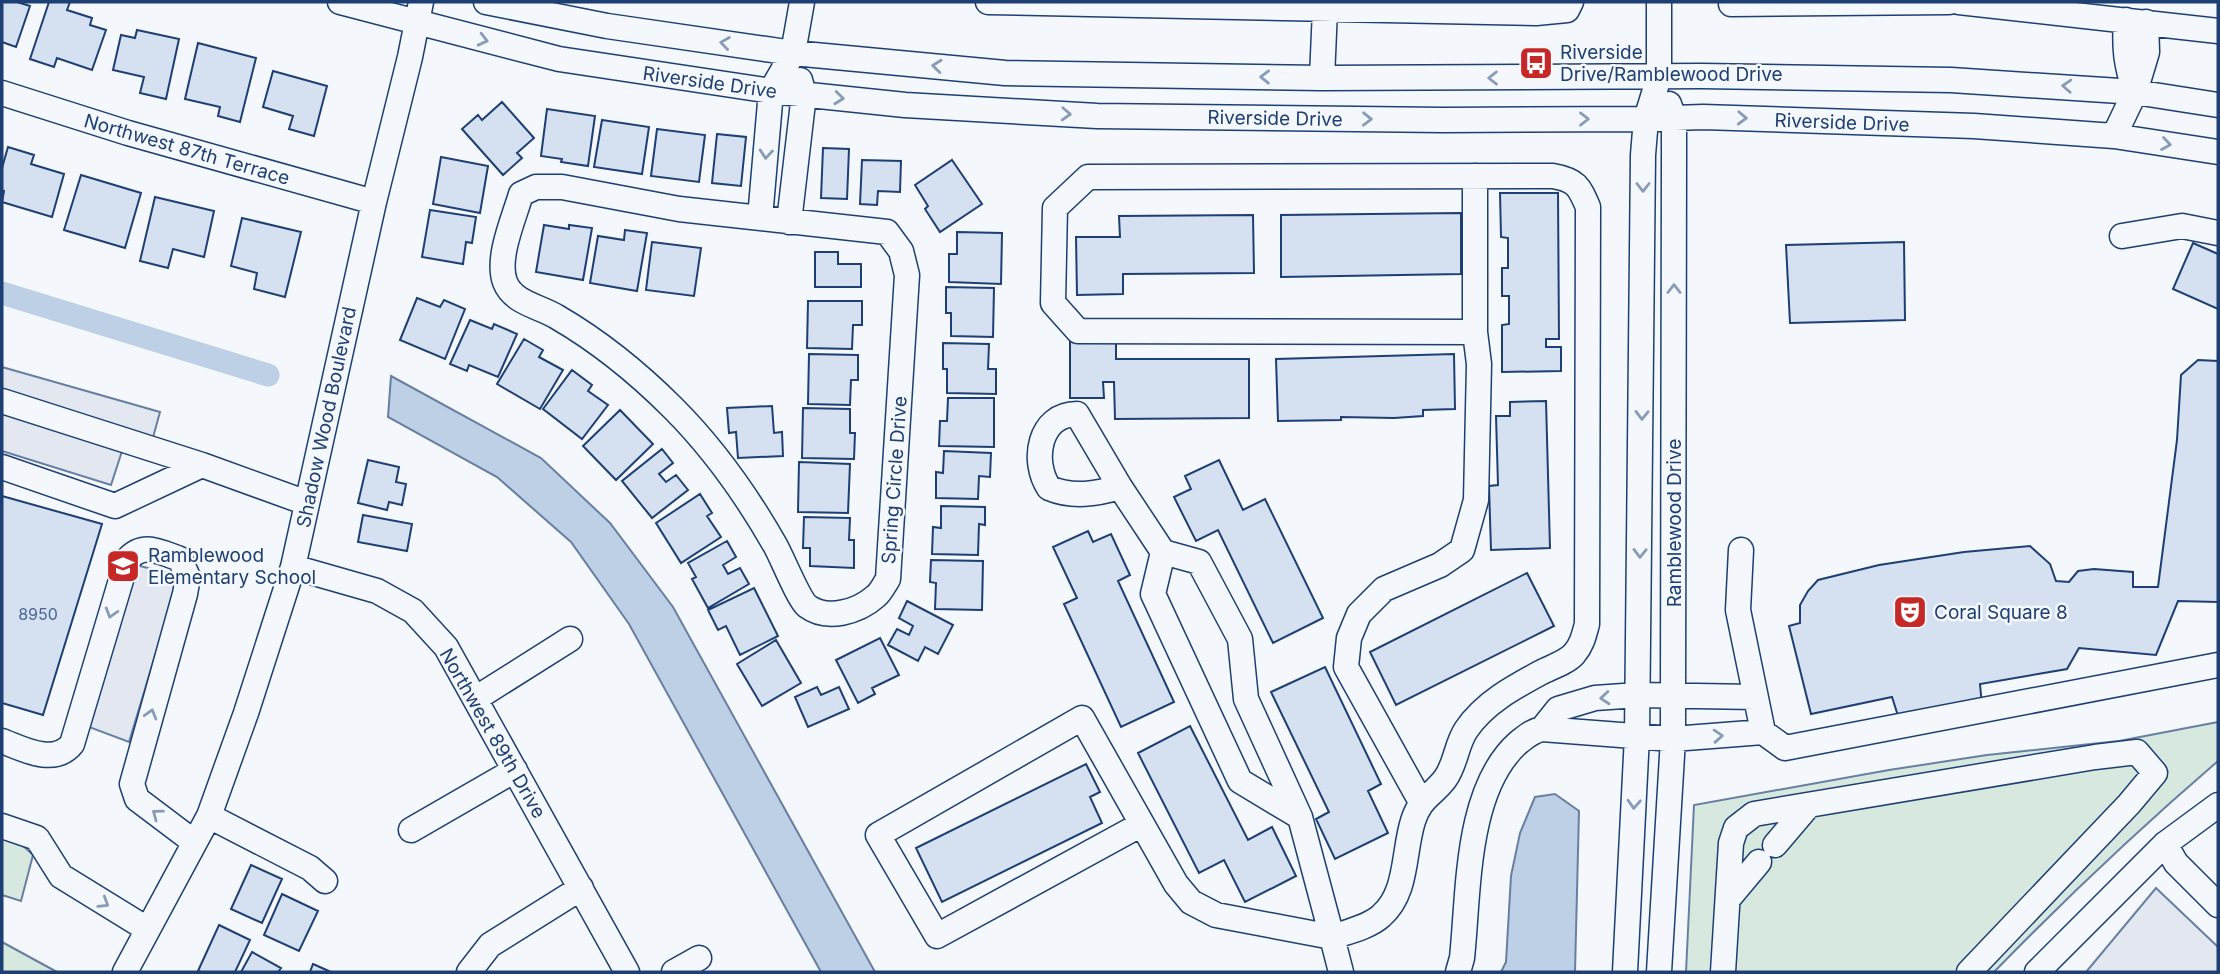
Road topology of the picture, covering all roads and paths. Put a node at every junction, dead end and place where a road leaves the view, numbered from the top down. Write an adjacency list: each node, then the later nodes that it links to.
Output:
1 (340, 2): 11 (street, Riverside Drive)
2 (486, 2): 14 (street, one-way to 2)
3 (802, 2): 14 (street)
4 (988, 2): 10 (street)
5 (1571, 2): 10 (street)
6 (1659, 2): 15 (street, Ramblewood Drive)
7 (1731, 2): 8 (street)
8 (1949, 2)
9 (1959, 2): 12 (street)
10 (1325, 9): 16 (street)
11 (419, 12): 17 (street, Riverside Drive, one-way to 17); 27 (street, Shadow Wood Boulevard)
12 (2136, 21): 13 (street); 18 (street)
13 (2218, 31)
14 (793, 52): 16 (street, one-way to 14); 17 (street); 20 (street)
15 (1659, 77): 16 (street, one-way to 16); 18 (street, one-way to 15); 22 (street, Ramblewood Drive); 23 (street, Ramblewood Drive)
16 (1322, 78)
17 (771, 91): 20 (street, Riverside Drive); 28 (street, one-way to 28)
18 (2135, 92): 21 (street); 24 (street)
19 (2, 93): 27 (street, Northwest 87th Terrace)
20 (804, 94): 23 (street, Riverside Drive, one-way to 23); 29 (street)
21 (2218, 105)
22 (1674, 118): 23 (street, Riverside Drive); 24 (street, Riverside Drive, one-way to 24); 44 (street, Ramblewood Drive, one-way to 22)
23 (1646, 119): 43 (street, Ramblewood Drive, one-way to 43)
24 (2114, 136): 25 (street, Riverside Drive, one-way to 25)
25 (2218, 152)
26 (1475, 176): 32 (street); 32 (street); 53 (street)
27 (373, 202): 37 (street, Shadow Wood Boulevard)
28 (760, 218): 29 (street, Spring Circle Drive); 29 (street, Spring Circle Drive)
29 (789, 222)
30 (2218, 233): 31 (street)
31 (2122, 236)
32 (1475, 332): 53 (street)
33 (2, 401): 34 (street)
34 (202, 465): 35 (street); 37 (street)
35 (2, 467)
36 (1120, 487): 39 (street)
37 (307, 503): 40 (street, Shadow Wood Boulevard)
38 (1741, 550): 45 (street)
39 (1163, 551): 57 (street); 57 (street)
40 (293, 567): 46 (street, Northwest 89th Drive); 56 (street, Shadow Wood Boulevard)
41 (570, 639): 46 (street)
42 (2218, 664): 48 (street)
43 (1638, 695): 44 (street); 47 (street, one-way to 47); 49 (street, Ramblewood Drive)
44 (1673, 695): 45 (street); 50 (street, Ramblewood Drive)
45 (1755, 697): 48 (street)
46 (475, 699): 52 (street, Northwest 89th Drive)
47 (1542, 729): 49 (street); 75 (street)
48 (1763, 732): 50 (street, one-way to 48)
49 (1637, 736): 50 (street); 76 (street, Ramblewood Drive, one-way to 76)
50 (1673, 739): 77 (street, Ramblewood Drive)
51 (2, 741): 61 (street, one-way to 51)
52 (515, 771): 60 (street); 64 (street, Northwest 89th Drive)
53 (1421, 802): 68 (street)
54 (1809, 805): 65 (street); 65 (street); 79 (street)
55 (2218, 805): 62 (street)
56 (209, 816): 61 (street, Shadow Wood Boulevard); 63 (street)
57 (1300, 817): 68 (street)
58 (1142, 824): 58 (street); 68 (street)
59 (2, 826): 67 (street, one-way to 67)
60 (411, 830)
61 (194, 842): 67 (street, Shadow Wood Boulevard)
62 (2165, 844): 66 (street); 80 (street)
63 (325, 881)
64 (581, 888): 71 (street); 72 (street, Northwest 89th Drive)
65 (1728, 899): 78 (street)
66 (2218, 905)
67 (148, 929): 70 (street, Shadow Wood Boulevard)
68 (1332, 937): 74 (street)
69 (699, 958): 73 (street)
70 (125, 972)
71 (469, 972)
72 (627, 972)
73 (674, 972)
74 (1341, 972)
75 (1458, 972)
76 (1625, 972)
77 (1659, 972)
78 (1723, 972)
79 (1969, 972)
80 (2038, 972)

